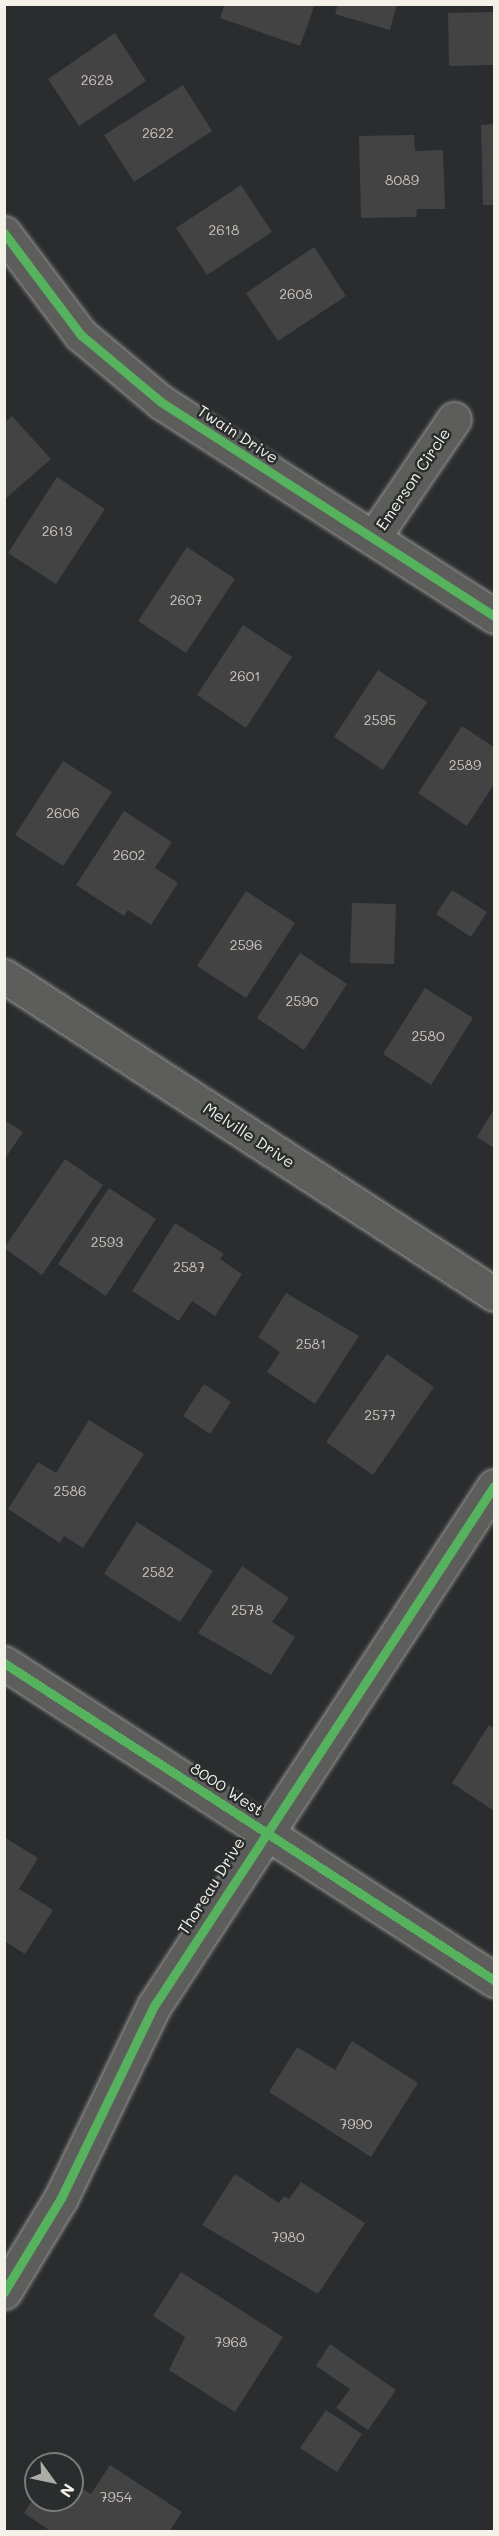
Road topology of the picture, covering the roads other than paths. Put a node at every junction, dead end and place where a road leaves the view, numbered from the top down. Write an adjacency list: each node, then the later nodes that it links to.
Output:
1 (4, 233): 3 (street, Twain Drive)
2 (454, 419): 3 (street, Emerson Circle)
3 (373, 538): 4 (street, Twain Drive)
4 (495, 616)
5 (4, 976): 6 (street, Melville Drive)
6 (495, 1294)
7 (495, 1486): 9 (street, Thoreau Drive)
8 (4, 1663): 9 (street, 8000 West)
9 (264, 1830): 10 (street, 8000 West); 11 (street, Thoreau Drive)
10 (495, 1980)
11 (4, 2292)

